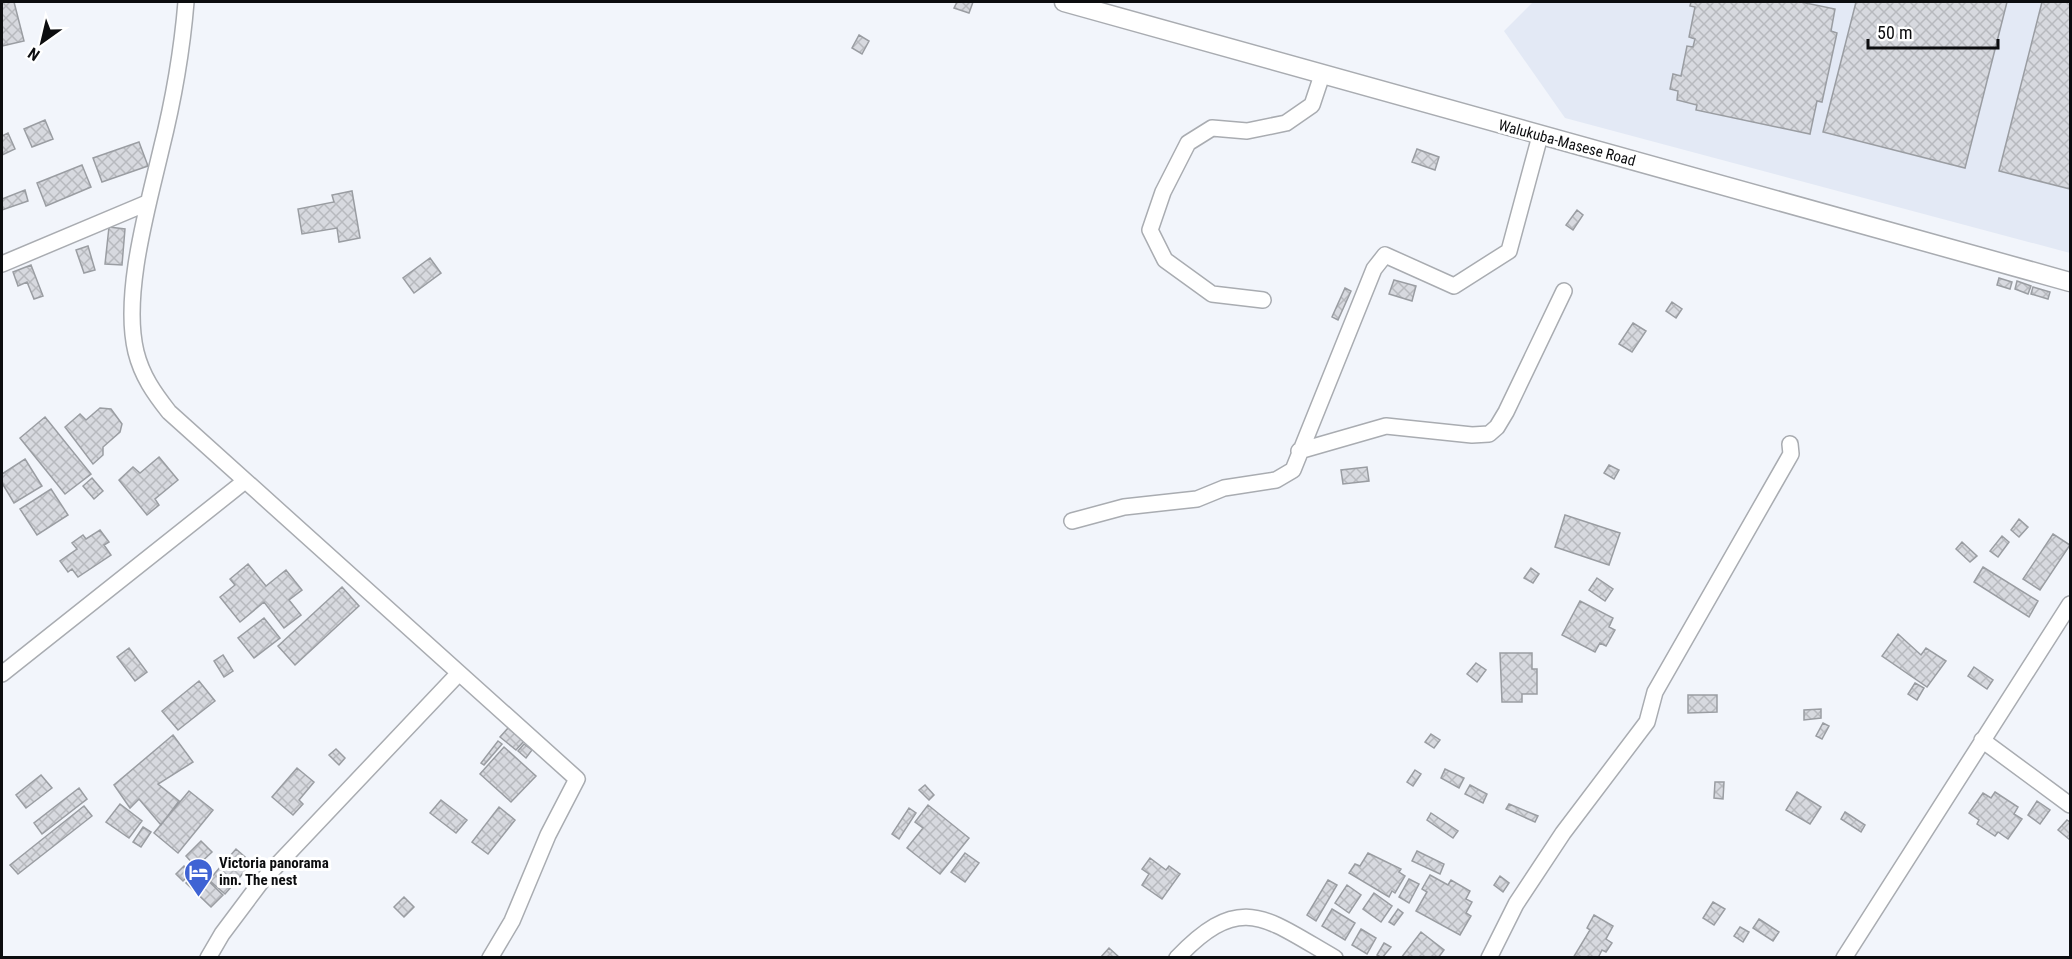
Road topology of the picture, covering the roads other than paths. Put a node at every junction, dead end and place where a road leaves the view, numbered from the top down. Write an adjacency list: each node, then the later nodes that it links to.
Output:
1 (186, 2): 5 (street)
2 (1064, 2): 3 (street, Walukuba-Masese Road)
3 (1322, 75): 4 (street, Walukuba-Masese Road); 9 (street)
4 (1540, 136): 7 (street, Walukuba-Masese Road); 11 (street)
5 (147, 203): 6 (street); 12 (street)
6 (2, 264)
7 (2070, 282)
8 (1564, 291): 11 (street)
9 (1263, 300)
10 (1790, 444): 23 (street)
11 (1299, 451): 13 (street)
12 (245, 481): 15 (street); 16 (street)
13 (1072, 521)
14 (2070, 604): 17 (street)
15 (459, 673): 19 (street); 20 (street)
16 (2, 674)
17 (1982, 740): 18 (street); 24 (street)
18 (2070, 806)
19 (208, 957)
20 (490, 957)
21 (1177, 957): 22 (street)
22 (1335, 957)
23 (1489, 957)
24 (1844, 957)

